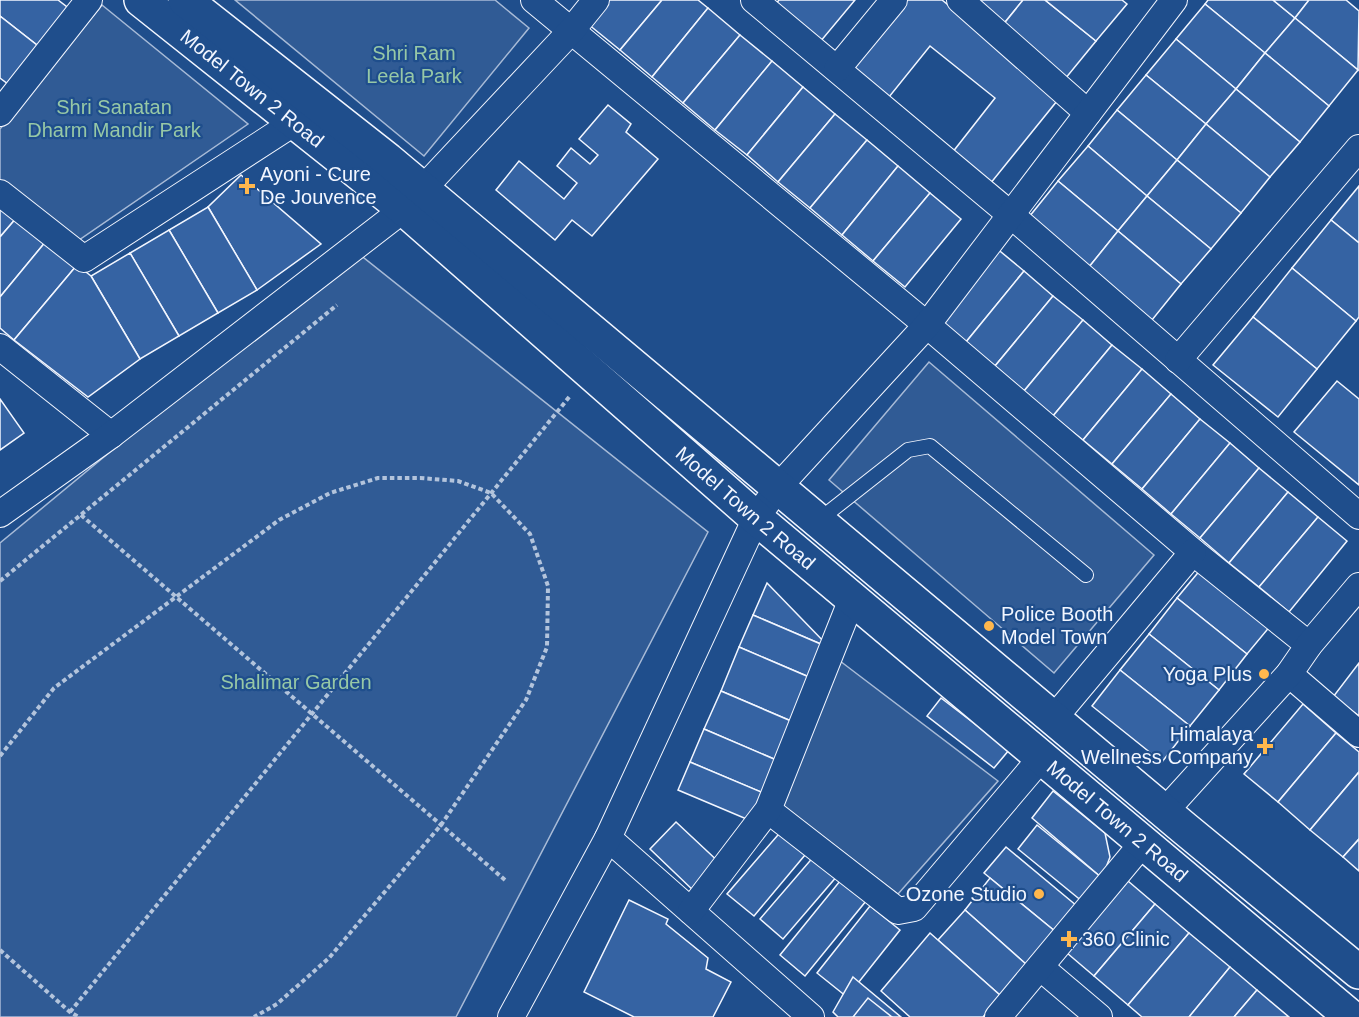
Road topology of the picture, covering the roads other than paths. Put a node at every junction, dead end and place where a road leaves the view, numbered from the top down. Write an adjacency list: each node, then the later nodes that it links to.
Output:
1 (89, 0): 12 (street)
2 (141, 0): 14 (street, Model Town 2 Road)
3 (185, 0): 17 (street, Model Town 2 Road)
4 (534, 0): 10 (street)
5 (596, 0): 10 (street)
6 (754, 0): 11 (street)
7 (894, 0): 11 (street)
8 (960, 0): 13 (street)
9 (1174, 0): 13 (street)
10 (571, 31): 17 (street); 19 (street)
11 (837, 69): 18 (street)
12 (0, 113)
13 (1088, 113): 18 (street)
14 (295, 122): 16 (street); 17 (street, Model Town 2 Road)
15 (1359, 148): 21 (street)
16 (0, 193)
17 (414, 199): 22 (street); 23 (street, Model Town 2 Road); 26 (street, Model Town 2 Road)
18 (1011, 215): 19 (street); 21 (street)
19 (927, 325): 23 (street); 28 (street)
20 (0, 347): 22 (street)
21 (1178, 360): 25 (street)
22 (111, 435): 24 (street)
23 (779, 486): 26 (street); 27 (street, Model Town 2 Road)
24 (0, 514)
25 (1359, 516)
26 (756, 518): 31 (street, Model Town 2 Road); 39 (street)
27 (819, 520): 29 (lane); 34 (street, Model Town 2 Road)
28 (1193, 552): 32 (street); 34 (street)
29 (1086, 575)
30 (1359, 586): 32 (street)
31 (852, 599): 36 (street, Model Town 2 Road); 37 (street)
32 (1309, 645): 33 (street)
33 (1288, 674): 35 (street); 38 (street)
34 (1054, 718): 38 (street, Model Town 2 Road)
35 (1359, 734)
36 (1042, 757): 37 (street); 40 (street, Model Town 2 Road)
37 (768, 810): 41 (street)
38 (1164, 811): 43 (street, Model Town 2 Road)
39 (608, 838): 41 (street); 44 (street)
40 (1142, 844): 42 (street); 48 (street, Model Town 2 Road)
41 (690, 911): 45 (street)
42 (1040, 967): 46 (street); 47 (street)
43 (1359, 972)
44 (511, 1017)
45 (811, 1017)
46 (998, 1017)
47 (1099, 1017)
48 (1351, 1017)

